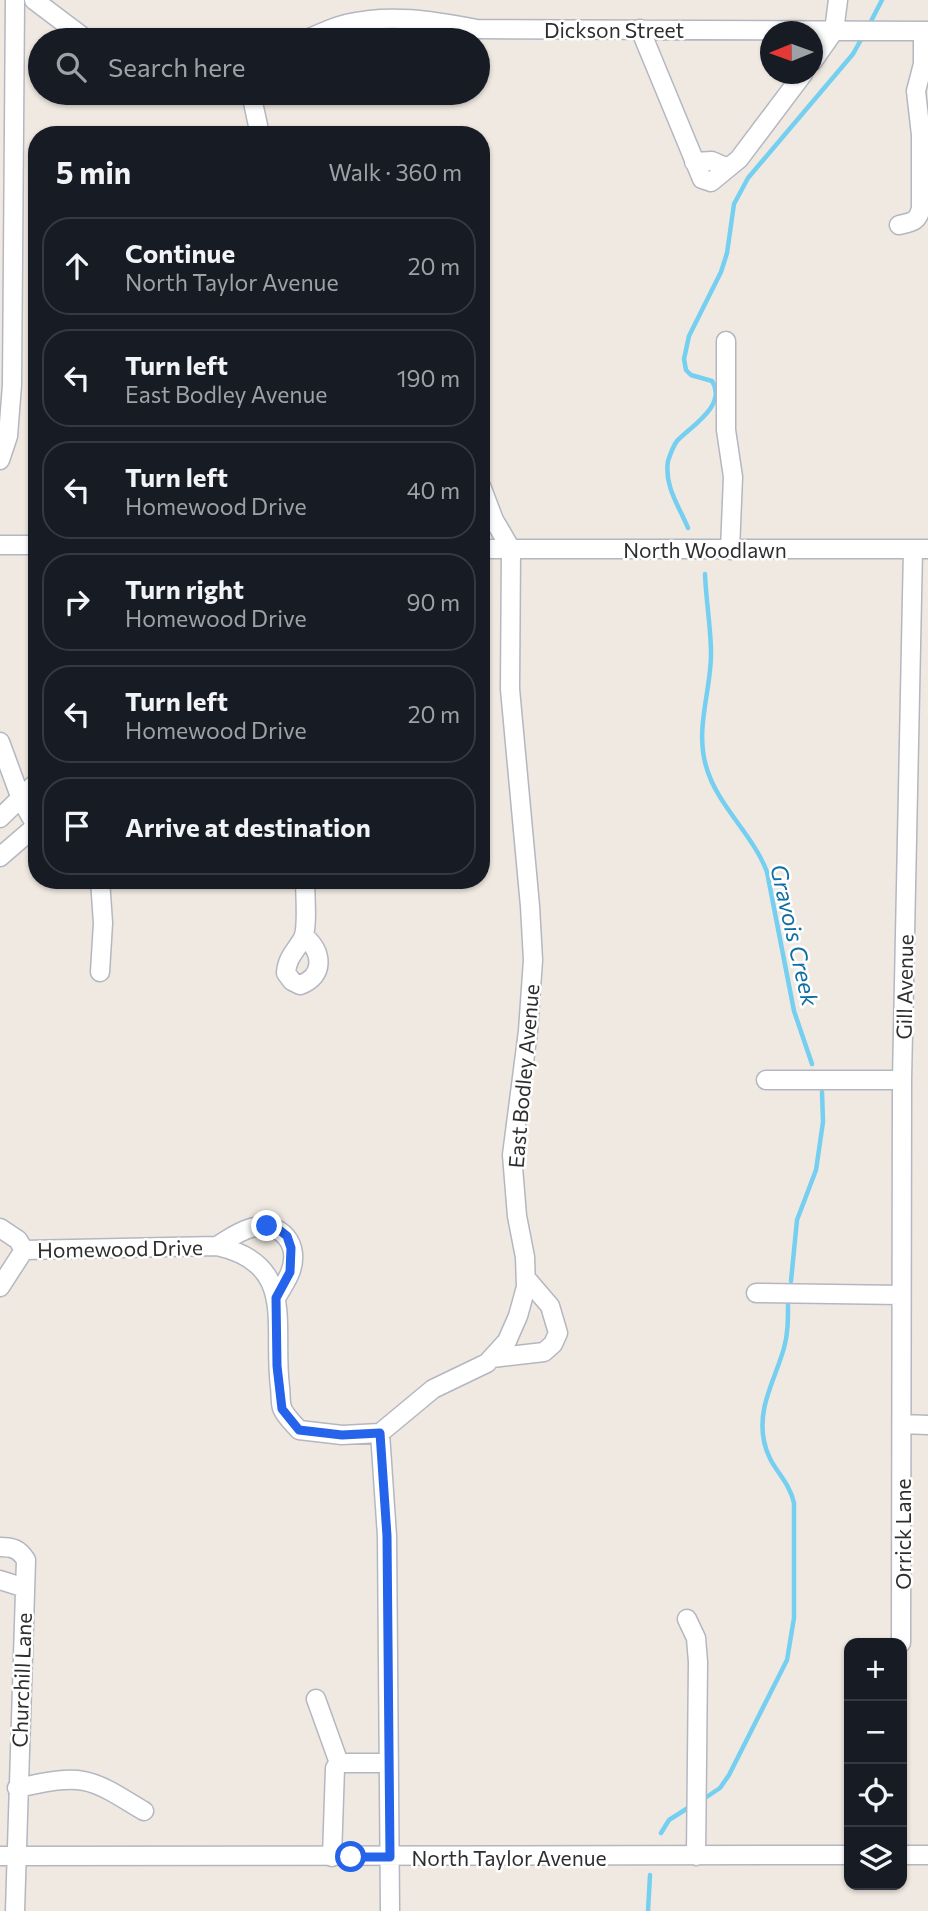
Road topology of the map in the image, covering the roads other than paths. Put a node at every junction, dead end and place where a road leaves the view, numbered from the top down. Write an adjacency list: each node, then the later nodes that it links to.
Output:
1 (15, 0): 17 (street)
2 (34, 0): 4 (street)
3 (838, 0): 9 (street)
4 (71, 28)
5 (333, 28): 6 (street, Dickson Street)
6 (472, 28)
7 (490, 29): 8 (street, Dickson Street)
8 (640, 29): 9 (street, Dickson Street); 12 (street)
9 (834, 32): 10 (street, Dickson Street); 11 (street)
10 (925, 32): 15 (street)
11 (823, 47)
12 (795, 84)
13 (254, 105): 14 (street)
14 (258, 126)
15 (899, 225)
16 (726, 341): 24 (street)
17 (0, 460)
18 (490, 510): 22 (street)
19 (0, 545): 20 (street)
20 (28, 545)
21 (490, 549): 22 (street, North Woodlawn)
22 (511, 549): 24 (street, North Woodlawn); 41 (street, East Bodley Avenue)
23 (920, 549): 24 (street, North Woodlawn); 37 (street, Gill Avenue)
24 (730, 550)
25 (0, 742): 27 (street)
26 (28, 792): 27 (street)
27 (21, 799): 28 (street); 29 (street)
28 (28, 812)
29 (0, 818)
30 (28, 833): 31 (street)
31 (0, 857)
32 (101, 889): 35 (street)
33 (305, 889): 34 (street)
34 (304, 936)
35 (100, 972)
36 (766, 1080): 37 (street)
37 (902, 1080): 44 (street, Gill Avenue)
38 (0, 1228): 40 (street, Homewood Drive)
39 (217, 1246): 40 (street, Homewood Drive); 45 (street, Homewood Drive); 45 (street, Homewood Drive)
40 (24, 1250): 42 (street, Homewood Drive)
41 (526, 1278): 46 (street, East Bodley Avenue); 46 (street)
42 (0, 1287)
43 (756, 1293): 44 (street)
44 (901, 1295): 47 (street, Gill Avenue)
45 (276, 1298): 49 (street, Homewood Drive)
46 (492, 1358): 49 (street, East Bodley Avenue)
47 (903, 1424): 48 (street); 54 (street, Orrick Lane)
48 (928, 1424)
49 (380, 1433): 57 (street)
50 (0, 1547): 52 (street, Churchill Lane)
51 (0, 1580): 52 (street, Churchill Lane)
52 (25, 1588): 58 (street, Churchill Lane)
53 (687, 1619): 64 (street)
54 (901, 1638)
55 (316, 1699): 56 (street)
56 (339, 1763): 57 (street); 65 (street)
57 (389, 1763): 66 (street)
58 (18, 1788): 59 (street); 63 (street, Churchill Lane)
59 (144, 1811)
60 (844, 1855): 64 (street, North Taylor Avenue)
61 (907, 1855): 62 (street)
62 (928, 1855)
63 (8, 1856): 65 (street, North Taylor Avenue); 67 (street, Churchill Lane)
64 (696, 1856): 66 (street, North Taylor Avenue)
65 (332, 1857): 66 (street, North Taylor Avenue)
66 (390, 1857): 68 (street)
67 (15, 1911)
68 (390, 1911)

